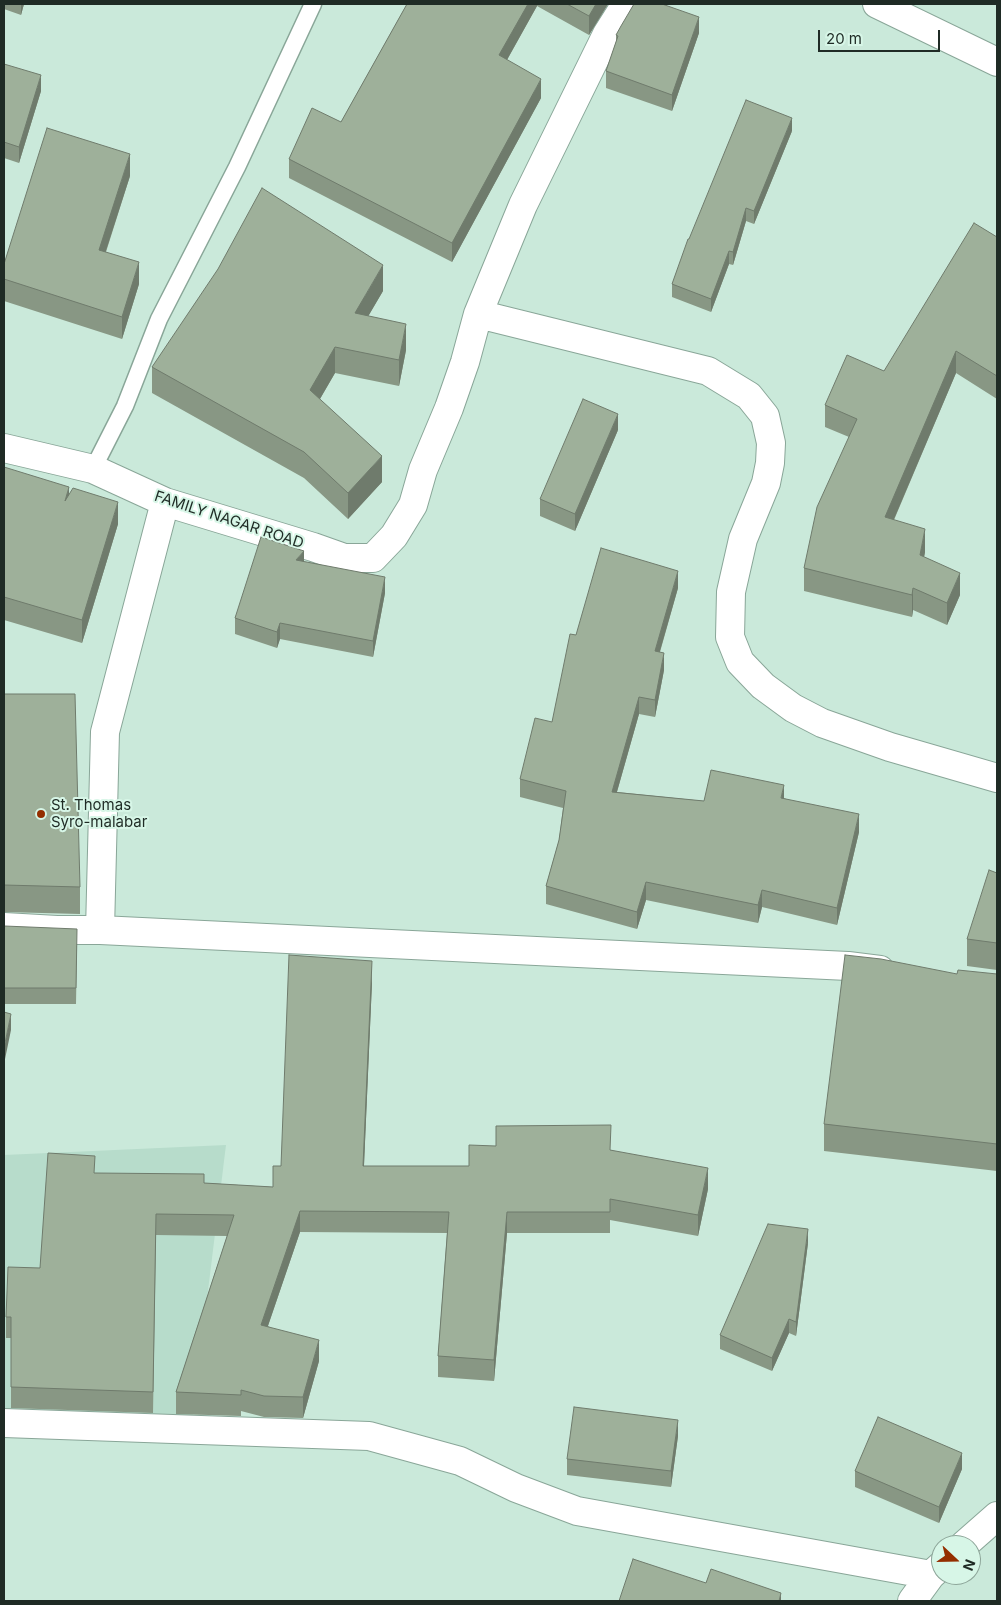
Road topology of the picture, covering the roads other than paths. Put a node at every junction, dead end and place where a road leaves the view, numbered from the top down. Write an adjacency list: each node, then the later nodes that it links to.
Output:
1 (313, 4): 7 (lane)
2 (626, 4): 5 (street, FAMILY NAGAR ROAD)
3 (877, 4): 4 (street)
4 (997, 62)
5 (478, 314): 8 (street, FAMILY NAGAR ROAD); 9 (street)
6 (4, 448): 7 (street, FAMILY NAGAR ROAD)
7 (93, 468): 8 (street, FAMILY NAGAR ROAD)
8 (165, 502): 11 (street)
9 (997, 778)
10 (4, 927): 11 (street)
11 (100, 930): 12 (street)
12 (904, 974)
13 (4, 1423): 16 (street)
14 (997, 1516): 15 (street)
15 (975, 1535)
16 (931, 1570)
17 (931, 1577): 18 (street)
18 (912, 1601)

